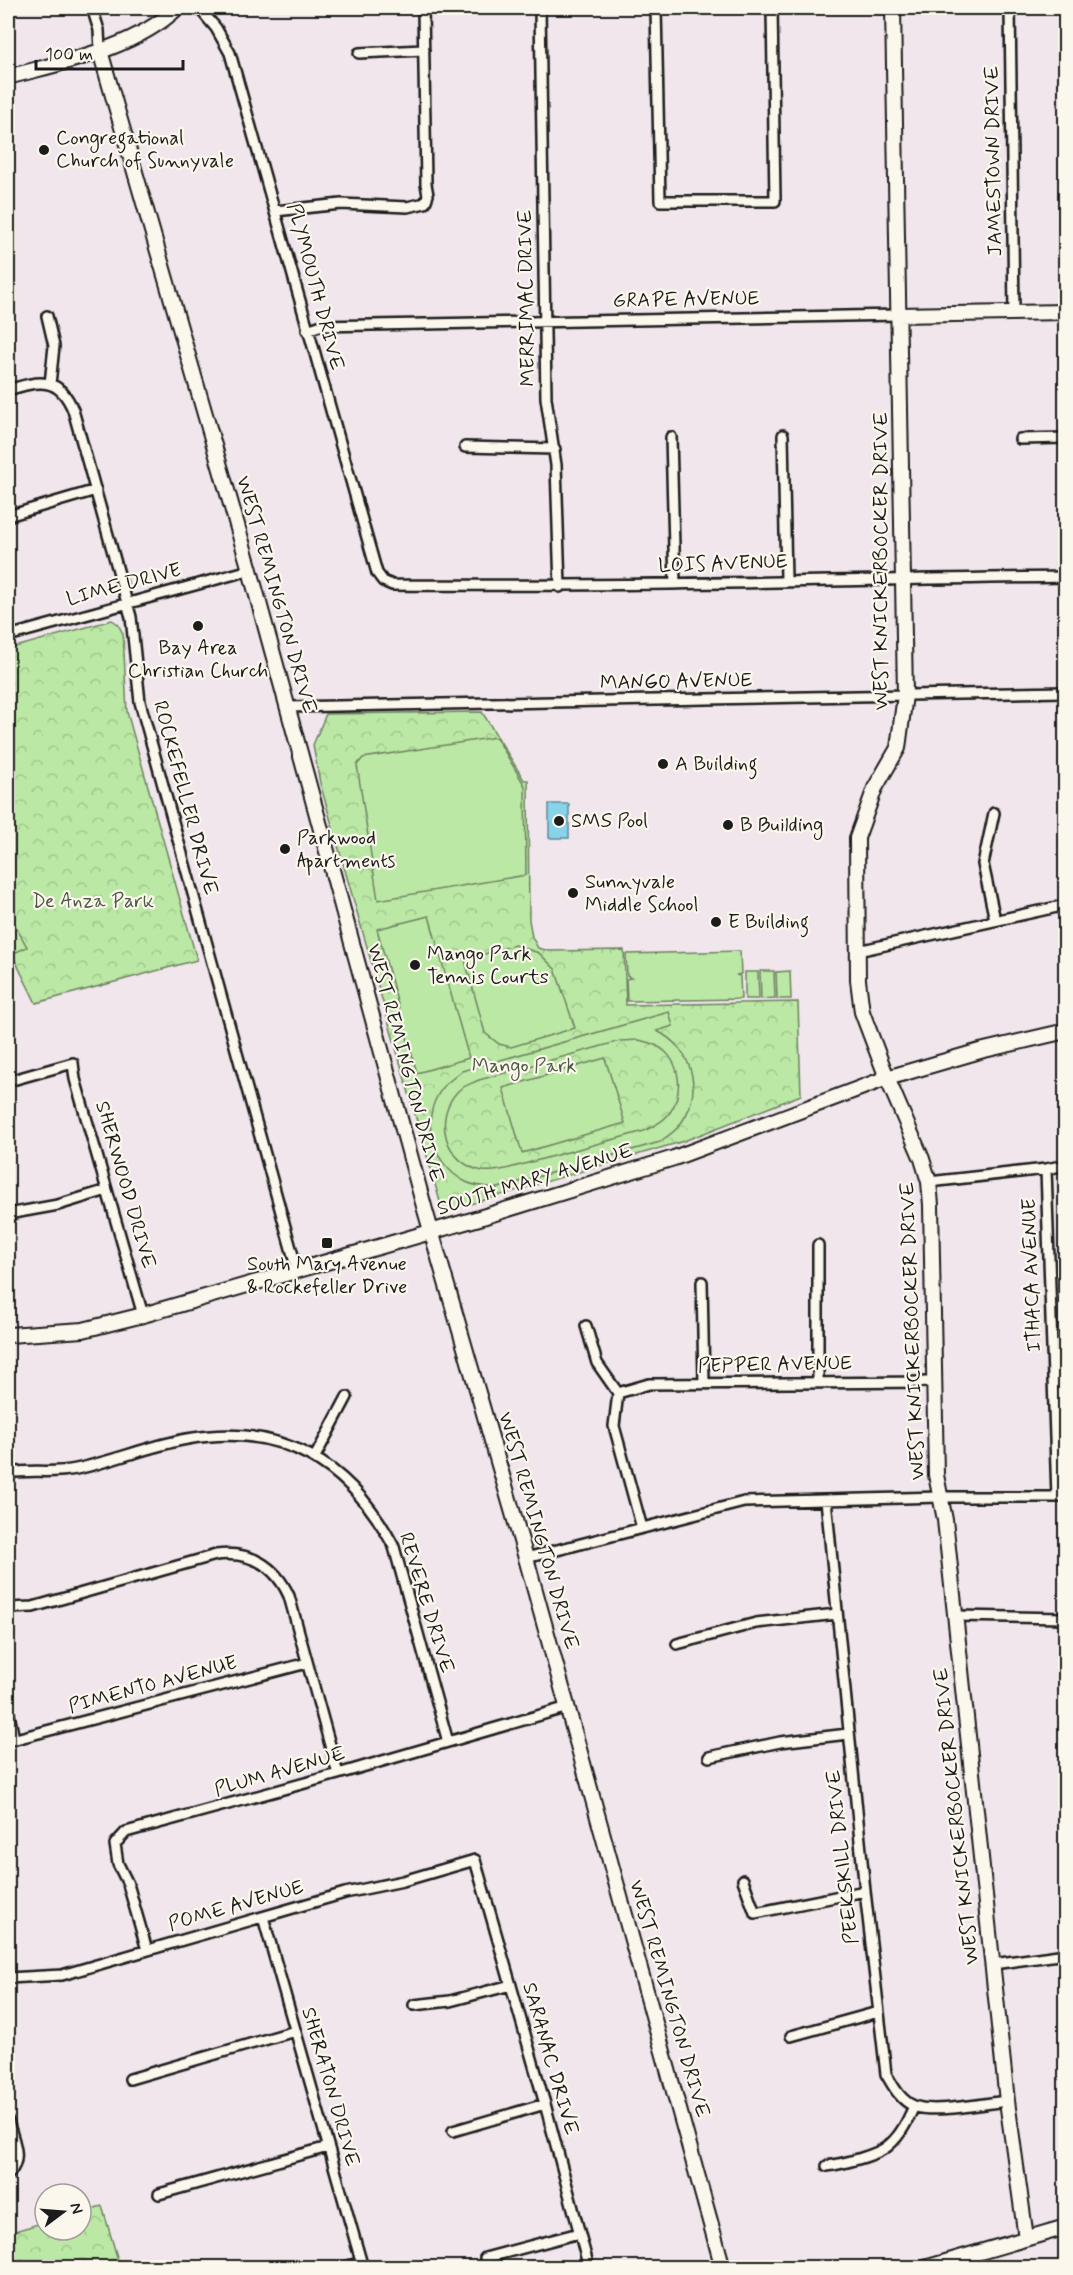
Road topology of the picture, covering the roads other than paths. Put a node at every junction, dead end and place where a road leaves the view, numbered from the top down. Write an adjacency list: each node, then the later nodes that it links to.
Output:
1 (92, 8): 11 (street, WEST REMINGTON DRIVE)
2 (177, 8): 11 (street)
3 (199, 8): 14 (street, PLYMOUTH DRIVE)
4 (423, 8): 10 (street)
5 (540, 8): 19 (street, MERRIMAC DRIVE)
6 (656, 8): 7 (street)
7 (772, 8)
8 (893, 8): 17 (street, WEST KNICKERBOCKER DRIVE)
9 (1010, 8): 16 (street, JAMESTOWN DRIVE)
10 (424, 50): 12 (street); 14 (street)
11 (100, 51): 13 (street); 31 (street, WEST REMINGTON DRIVE)
12 (359, 53)
13 (8, 77)
14 (275, 211): 20 (street, PLYMOUTH DRIVE)
15 (1065, 312): 16 (street, GRAPE AVENUE)
16 (1014, 313): 17 (street, GRAPE AVENUE)
17 (898, 315): 19 (street, GRAPE AVENUE); 33 (street, WEST KNICKERBOCKER DRIVE)
18 (47, 316): 21 (street)
19 (545, 322): 20 (street, GRAPE AVENUE); 28 (street, MERRIMAC DRIVE)
20 (307, 330): 35 (street, PLYMOUTH DRIVE)
21 (50, 384): 22 (street); 29 (street, ROCKEFELLER DRIVE)
22 (8, 390)
23 (783, 435): 34 (street)
24 (671, 437): 36 (street)
25 (1065, 438): 26 (street)
26 (1020, 439)
27 (465, 447): 28 (street)
28 (555, 449): 37 (street, MERRIMAC DRIVE)
29 (96, 490): 30 (street); 38 (street, ROCKEFELLER DRIVE)
30 (8, 516)
31 (250, 570): 38 (street, LIME DRIVE); 42 (street, WEST REMINGTON DRIVE)
32 (1065, 577): 33 (street, LOIS AVENUE)
33 (903, 579): 34 (street, LOIS AVENUE); 41 (street, WEST KNICKERBOCKER DRIVE)
34 (786, 580): 36 (street, LOIS AVENUE)
35 (383, 581): 37 (street, LOIS AVENUE)
36 (675, 584): 37 (street, LOIS AVENUE)
37 (560, 587)
38 (127, 603): 39 (street, LIME DRIVE); 57 (street, ROCKEFELLER DRIVE)
39 (8, 636)
40 (1065, 692): 41 (street, MANGO AVENUE)
41 (905, 695): 42 (street, MANGO AVENUE); 46 (street, WEST KNICKERBOCKER DRIVE)
42 (287, 707): 55 (street, WEST REMINGTON DRIVE)
43 (994, 813): 45 (street)
44 (1065, 905): 45 (street)
45 (995, 920): 46 (street)
46 (858, 951): 48 (street, WEST KNICKERBOCKER DRIVE)
47 (1065, 1031): 48 (street, SOUTH MARY AVENUE)
48 (887, 1078): 52 (street, WEST KNICKERBOCKER DRIVE); 55 (street, SOUTH MARY AVENUE)
49 (16, 1079): 53 (street, SHERWOOD DRIVE)
50 (1065, 1165): 51 (street)
51 (1046, 1169): 52 (street, ITHACA AVENUE); 65 (street, ITHACA AVENUE)
52 (929, 1182): 63 (street, WEST KNICKERBOCKER DRIVE)
53 (107, 1190): 54 (street); 59 (street, SHERWOOD DRIVE)
54 (8, 1214)
55 (431, 1232): 57 (street, SOUTH MARY AVENUE); 75 (street, WEST REMINGTON DRIVE)
56 (818, 1245): 62 (street)
57 (297, 1270): 59 (street, SOUTH MARY AVENUE)
58 (702, 1282): 64 (street)
59 (143, 1315): 61 (street, SOUTH MARY AVENUE)
60 (586, 1326): 67 (street)
61 (8, 1335)
62 (818, 1382): 63 (street, PEPPER AVENUE); 64 (street, PEPPER AVENUE)
63 (934, 1382): 71 (street, WEST KNICKERBOCKER DRIVE)
64 (704, 1383): 67 (street, PEPPER AVENUE)
65 (1054, 1383): 66 (street); 72 (street, ITHACA AVENUE)
66 (1065, 1383)
67 (618, 1393): 74 (street)
68 (347, 1397): 69 (street)
69 (315, 1457): 70 (street, REVERE DRIVE); 86 (street, REVERE DRIVE)
70 (8, 1473)
71 (940, 1497): 72 (street); 73 (street); 78 (street, WEST KNICKERBOCKER DRIVE)
72 (1061, 1497)
73 (826, 1500): 74 (street); 77 (street, PEEKSKILL DRIVE)
74 (642, 1528): 75 (street)
75 (526, 1558): 82 (street, WEST REMINGTON DRIVE)
76 (8, 1608): 81 (street)
77 (837, 1614): 80 (street); 84 (street, PEEKSKILL DRIVE)
78 (955, 1616): 79 (street); 95 (street, WEST KNICKERBOCKER DRIVE)
79 (1065, 1618)
80 (677, 1644)
81 (307, 1663): 85 (street, PIMENTO AVENUE); 88 (street)
82 (568, 1707): 86 (street, PLUM AVENUE); 119 (street, WEST REMINGTON DRIVE)
83 (8, 1709): 85 (street)
84 (848, 1734): 87 (street); 91 (street, PEEKSKILL DRIVE)
85 (11, 1740)
86 (448, 1742): 88 (street, PLUM AVENUE)
87 (709, 1757)
88 (338, 1774): 93 (street, PLUM AVENUE)
89 (475, 1860): 92 (street, POME AVENUE); 97 (street, SARANAC DRIVE)
90 (743, 1880): 91 (street)
91 (864, 1891): 99 (street, PEEKSKILL DRIVE)
92 (263, 1917): 93 (street, POME AVENUE); 100 (street, SHERATON DRIVE)
93 (147, 1950): 96 (street, POME AVENUE)
94 (1065, 1954): 95 (street)
95 (993, 1964): 103 (street, WEST KNICKERBOCKER DRIVE)
96 (8, 1978)
97 (511, 1985): 98 (street); 104 (street, SARANAC DRIVE)
98 (414, 2005)
99 (878, 2012): 101 (street); 105 (street, PEEKSKILL DRIVE)
100 (295, 2031): 102 (street); 108 (street, SHERATON DRIVE)
101 (790, 2036)
102 (130, 2079)
103 (1007, 2101): 105 (street); 114 (street, WEST KNICKERBOCKER DRIVE)
104 (545, 2104): 107 (street); 113 (street, SARANAC DRIVE)
105 (914, 2106): 109 (street)
106 (8, 2121): 110 (street)
107 (453, 2131)
108 (328, 2147): 111 (street); 116 (street, SHERATON DRIVE)
109 (827, 2166)
110 (8, 2175)
111 (159, 2194)
112 (1065, 2227): 114 (street)
113 (579, 2233): 115 (street); 118 (street, SARANAC DRIVE)
114 (1026, 2238): 120 (street)
115 (485, 2258)
116 (362, 2265): 117 (street)
117 (343, 2268)
118 (589, 2268)
119 (723, 2268)
120 (925, 2268)

